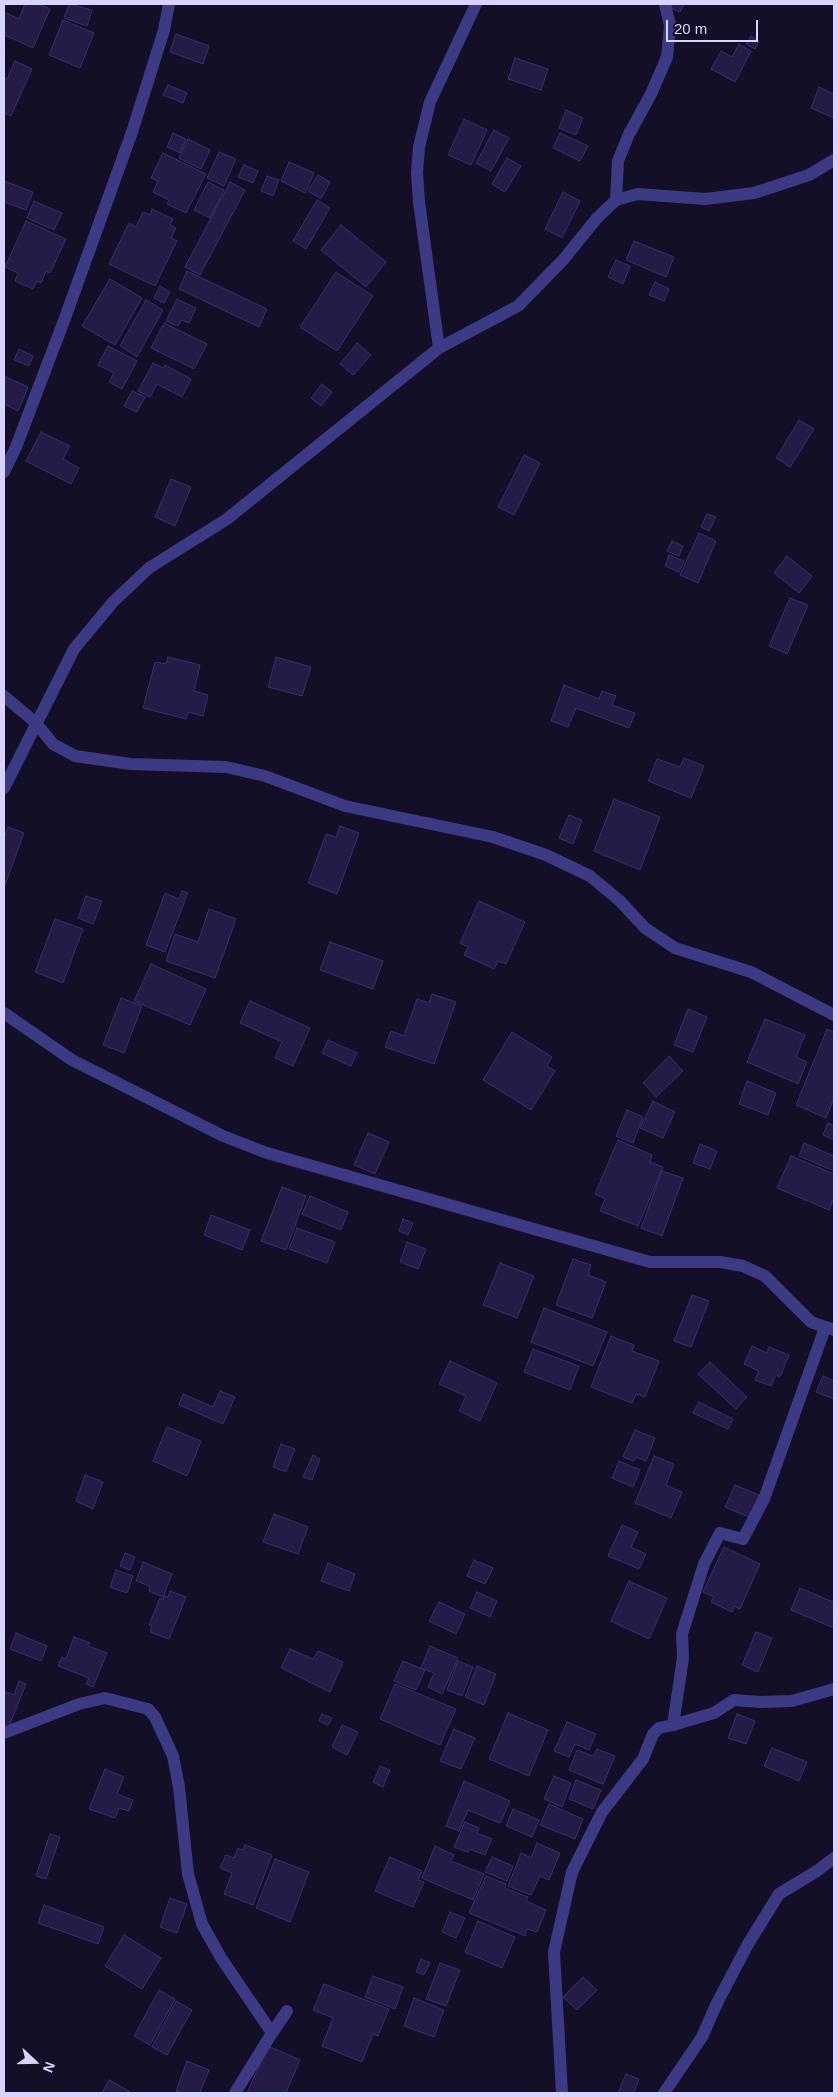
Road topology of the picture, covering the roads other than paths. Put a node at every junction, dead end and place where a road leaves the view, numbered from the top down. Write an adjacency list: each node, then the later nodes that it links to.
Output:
1 (169, 4): 7 (street)
2 (476, 4): 6 (street)
3 (665, 4): 5 (street)
4 (834, 160): 5 (street)
5 (616, 200): 6 (street)
6 (439, 348): 9 (street)
7 (4, 472)
8 (4, 696): 9 (street)
9 (36, 723): 10 (street); 12 (street)
10 (4, 788)
11 (4, 1013): 13 (street)
12 (834, 1015)
13 (829, 1329): 15 (street)
14 (834, 1689): 15 (street)
15 (673, 1725): 21 (street)
16 (4, 1732): 19 (street)
17 (834, 1858): 22 (street)
18 (287, 2012): 19 (street)
19 (272, 2033): 20 (street)
20 (235, 2093)
21 (562, 2093)
22 (664, 2093)

